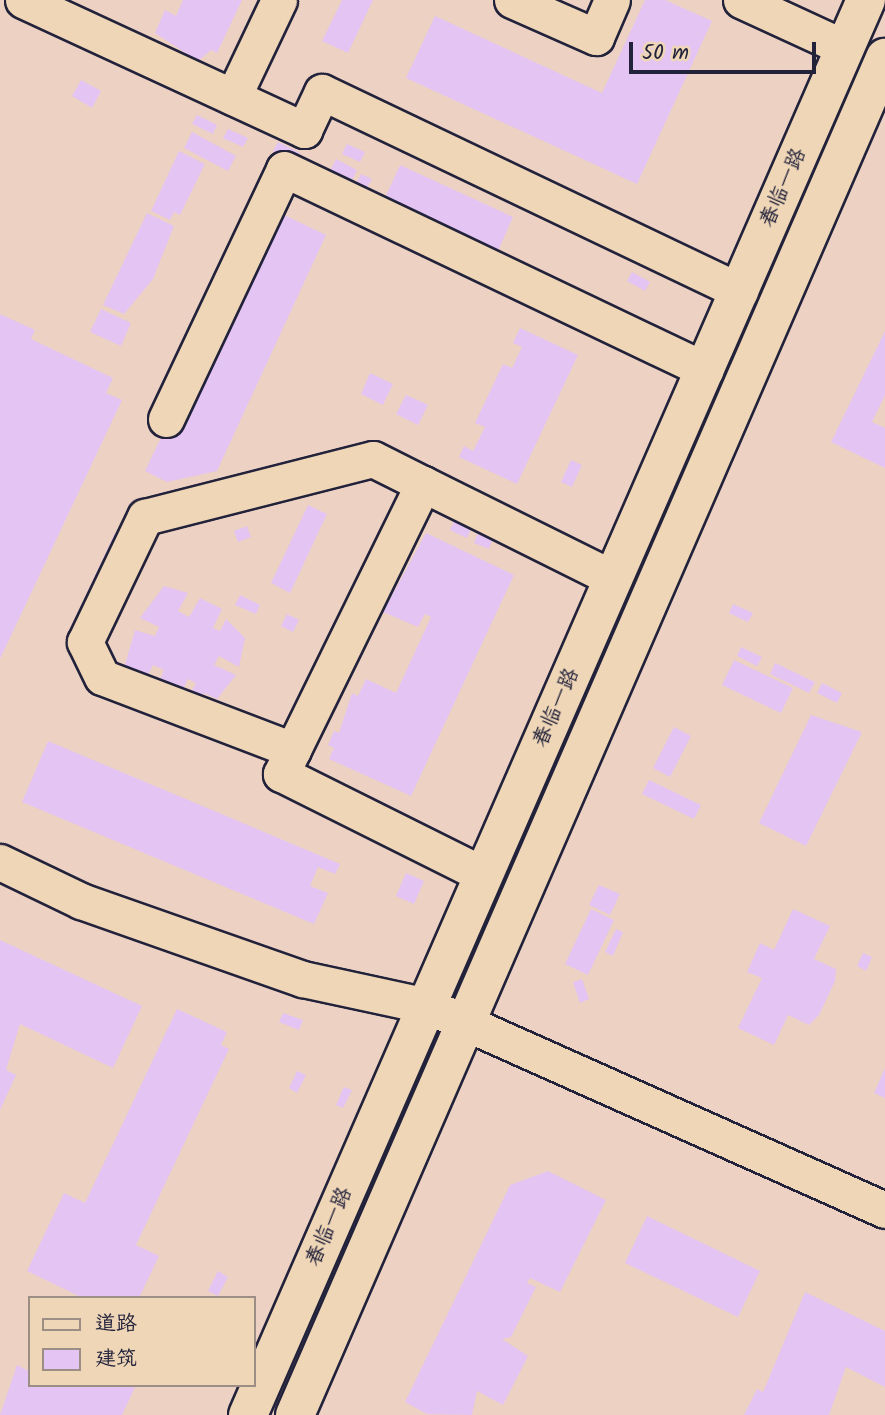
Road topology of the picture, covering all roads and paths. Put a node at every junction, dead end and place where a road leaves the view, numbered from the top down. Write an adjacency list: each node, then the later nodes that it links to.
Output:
1 (23, 0): 9 (street)
2 (279, 0): 9 (street)
3 (512, 0): 4 (street)
4 (612, 0)
5 (741, 0): 7 (street)
6 (866, 0): 7 (main road, 春临一路)
7 (845, 48): 10 (main road, 春临一路)
8 (885, 58): 19 (main road, 春临一路)
9 (233, 97): 10 (street)
10 (740, 291): 11 (main road, 春临一路)
11 (705, 370): 12 (street); 14 (main road, 春临一路)
12 (166, 419)
13 (423, 484): 14 (street); 15 (street); 15 (street)
14 (614, 579): 17 (main road, 春临一路)
15 (293, 750): 17 (street)
16 (0, 862): 18 (street)
17 (484, 875): 18 (main road, 春临一路)
18 (428, 1006): 19 (street); 21 (main road, 春临一路)
19 (463, 1021): 20 (street); 22 (main road, 春临一路)
20 (885, 1210)
21 (247, 1415)
22 (295, 1415)

